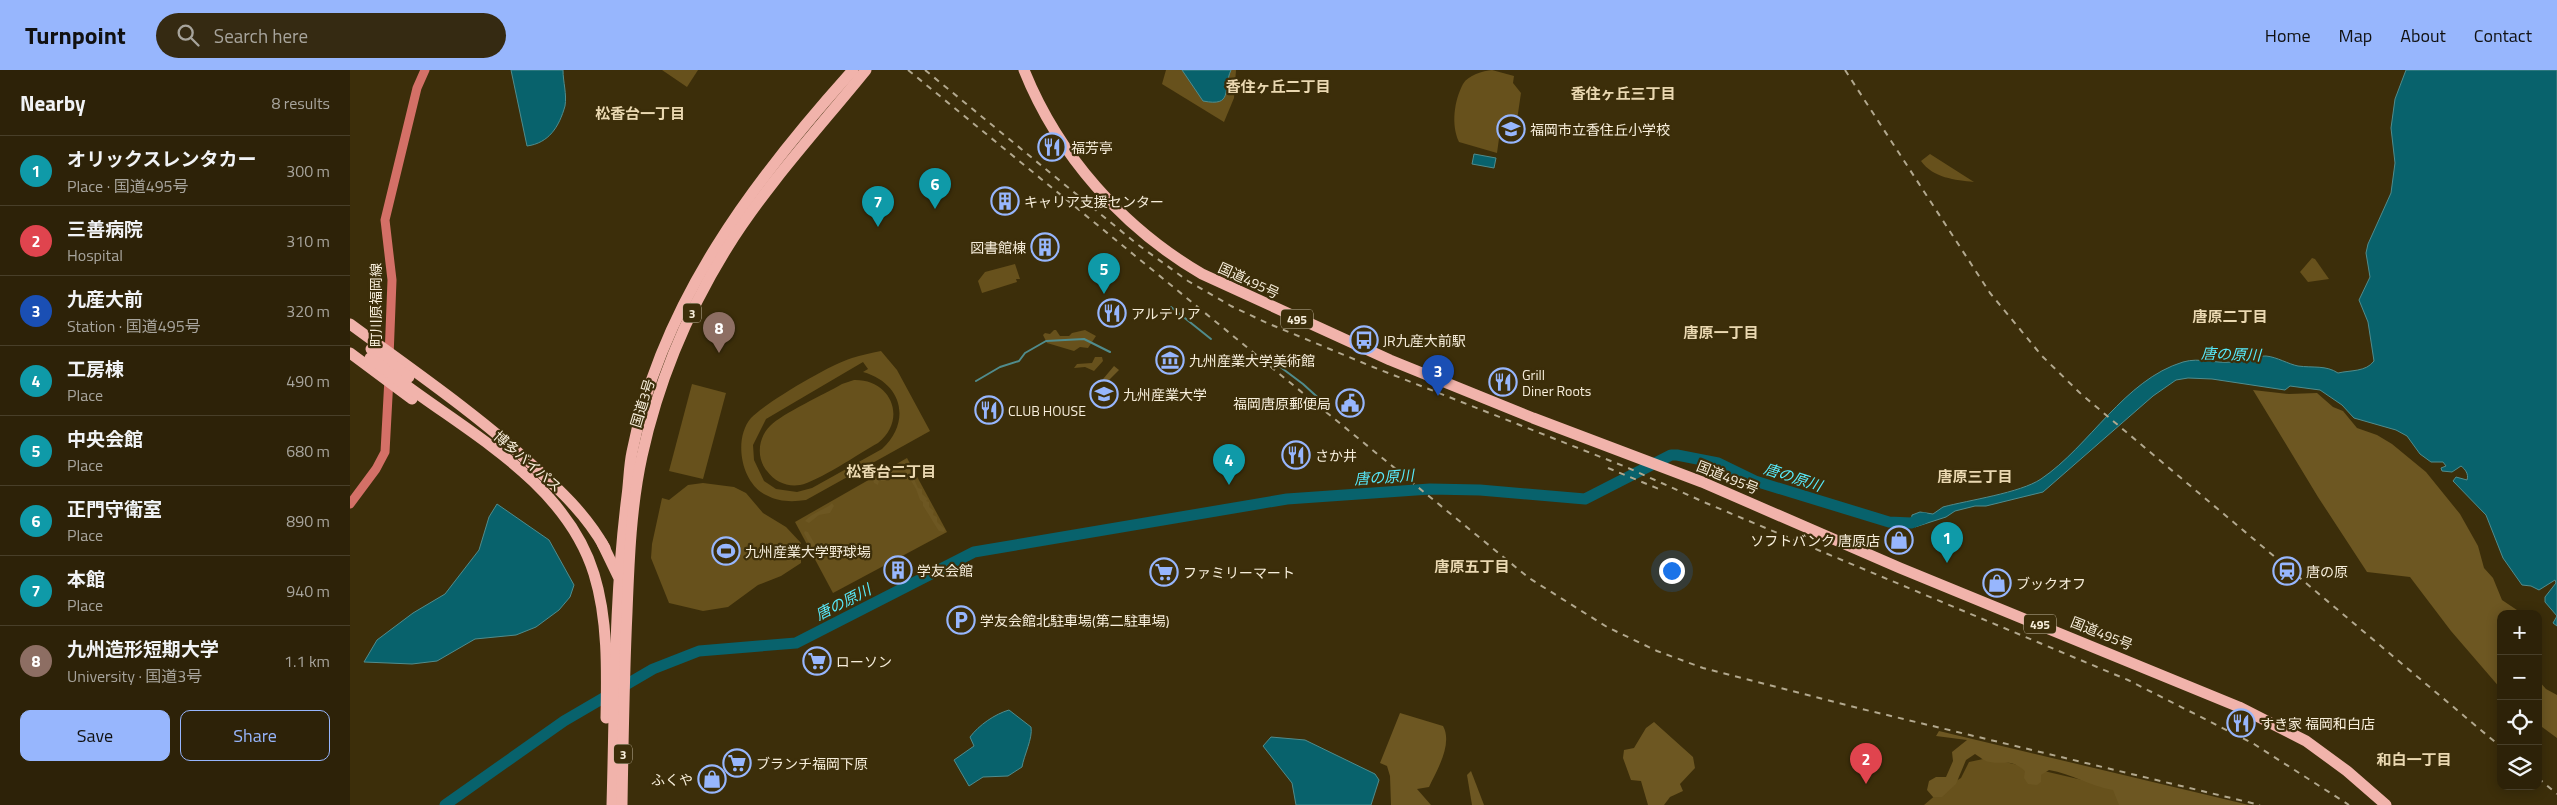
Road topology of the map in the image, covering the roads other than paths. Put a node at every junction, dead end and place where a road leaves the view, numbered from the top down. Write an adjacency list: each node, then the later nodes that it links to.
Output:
1 (425, 70): 9 (main road, 町川原福岡線)
2 (853, 70): 16 (highway, 国道3号 / 3)
3 (866, 70): 17 (highway, 国道3号 / 3)
4 (1024, 70): 23 (highway, 国道495号 / 495)
5 (350, 324): 9 (highway)
6 (350, 333): 10 (highway, 博多バイパス / 3)
7 (350, 344): 10 (highway, 博多バイパス / 3)
8 (350, 353): 12 (highway)
9 (389, 353): 12 (main road, 町川原福岡線); 14 (highway)
10 (370, 354): 11 (highway, 博多バイパス / 3, bridge)
11 (408, 381): 14 (highway, 博多バイパス / 3); 15 (highway, 博多バイパス / 3)
12 (388, 382): 13 (main road, 町川原福岡線); 15 (highway)
13 (350, 504)
14 (605, 548): 16 (highway, 博多バイパス / 3)
15 (588, 558): 18 (highway, 博多バイパス / 3)
16 (618, 578): 17 (highway, 博多バイパス / 3); 18 (highway, 国道3号 / 3)
17 (627, 604): 18 (highway, 国道3号 / 3)
18 (615, 677): 19 (highway, 国道3号 / 3)
19 (615, 706): 20 (highway, 3); 21 (highway, 国道3号 / 3); 22 (highway, 国道3号 / 3)
20 (605, 805)
21 (612, 805)
22 (622, 805)
23 (2386, 805)

